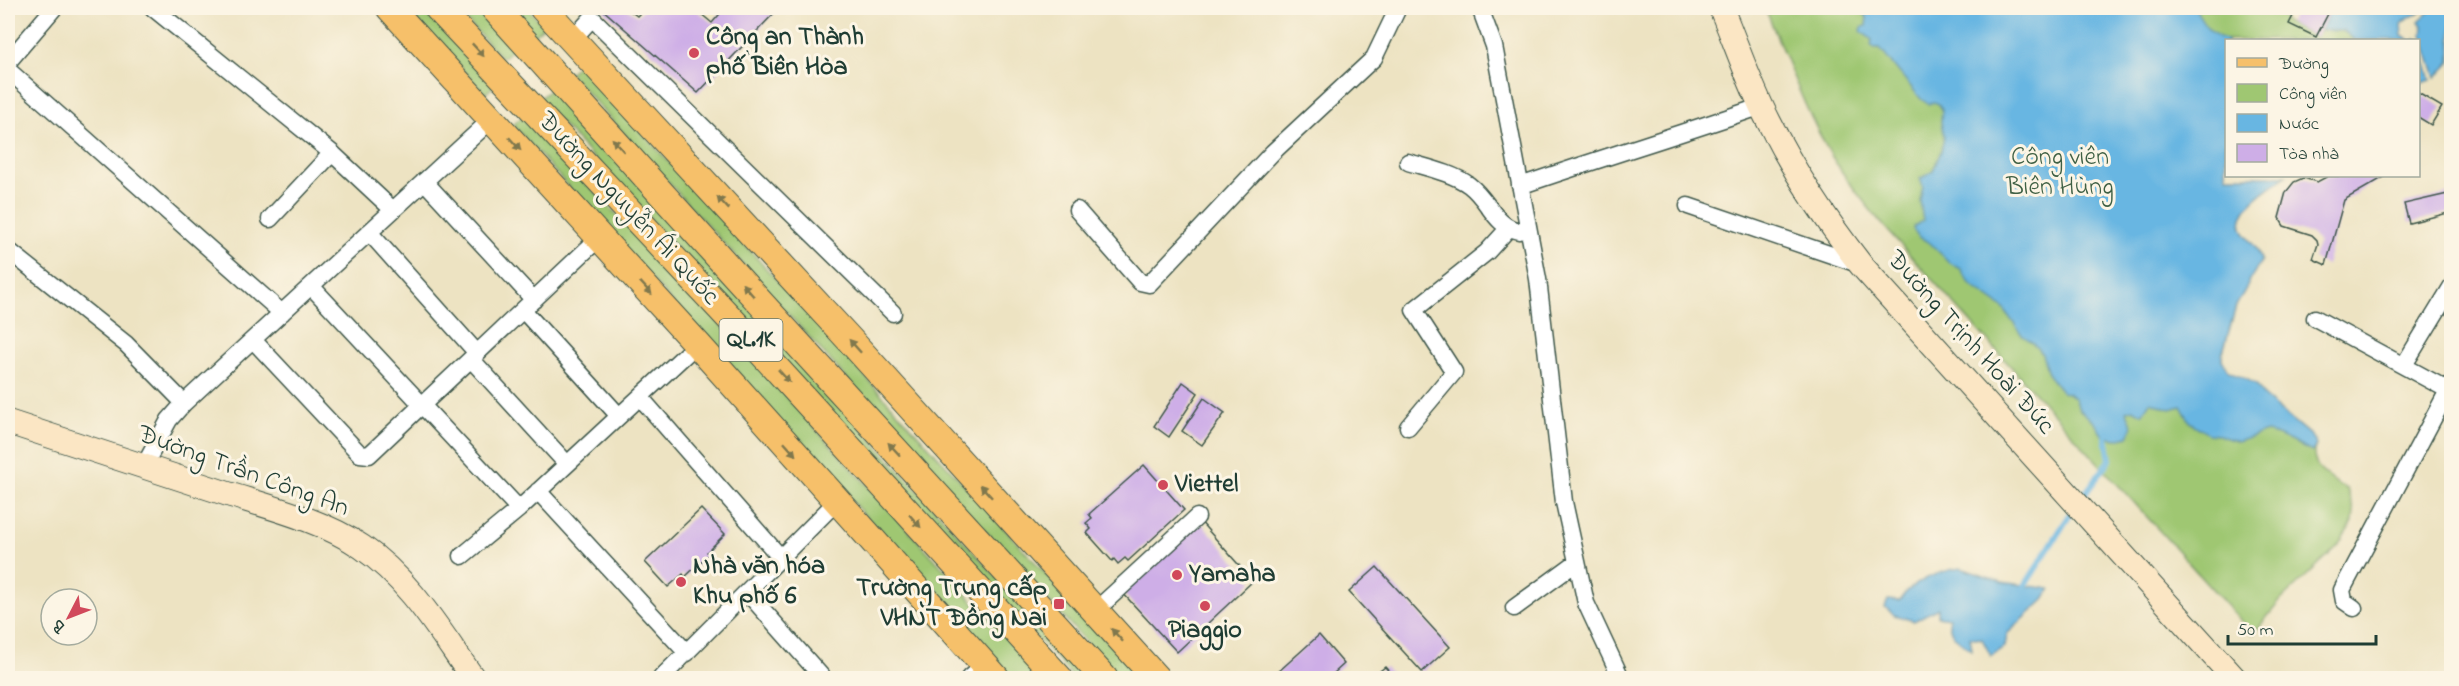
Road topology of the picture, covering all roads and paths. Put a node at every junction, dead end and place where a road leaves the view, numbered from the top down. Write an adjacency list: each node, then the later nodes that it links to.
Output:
1 (54, 8): 12 (street)
2 (153, 8): 18 (street)
3 (390, 8): 17 (main road, Đường Nguyễn Ái Quốc / QL.1K)
4 (438, 8): 15 (main road, Đường Nguyễn Ái Quốc / QL.1K, one-way to 15)
5 (494, 8): 13 (main road, Đường Nguyễn Ái Quốc / QL.1K)
6 (543, 8): 11 (main road, QL.1K)
7 (1398, 8): 24 (street)
8 (1480, 8): 21 (street)
9 (1721, 8): 16 (street, Đường Trịnh Hoài Đức)
10 (587, 13): 11 (street); 36 (street)
11 (572, 40): 13 (main road); 61 (main road, QL.1K, one-way to 11)
12 (8, 62)
13 (546, 65): 15 (main road); 68 (main road, Đường Nguyễn Ái Quốc / QL.1K, one-way to 13)
14 (8, 70): 35 (street)
15 (518, 93): 17 (main road); 67 (main road, Đường Nguyễn Ái Quốc / QL.1K, one-way to 67)
16 (1762, 106): 21 (street); 31 (street, Đường Trịnh Hoài Đức)
17 (493, 118): 20 (street); 29 (main road, Đường Nguyễn Ái Quốc / QL.1K, one-way to 29)
18 (332, 153): 23 (street); 25 (street)
19 (1408, 162): 26 (street)
20 (424, 181): 23 (street); 34 (street)
21 (1520, 186): 28 (street)
22 (1688, 206): 31 (street)
23 (393, 210): 27 (street)
24 (1077, 210)
25 (270, 219)
26 (1508, 229): 28 (street); 48 (street)
27 (369, 232): 32 (street); 40 (street)
28 (1529, 233): 57 (street)
29 (599, 238): 34 (street); 39 (main road, Đường Nguyễn Ái Quốc / QL.1K, one-way to 39)
30 (8, 250): 44 (street)
31 (1861, 265): 71 (street, Đường Trịnh Hoài Đức)
32 (311, 286): 35 (street); 45 (street)
33 (2451, 286): 41 (street)
34 (529, 305): 40 (street); 46 (street)
35 (282, 313): 38 (street)
36 (893, 313)
37 (2315, 318): 41 (street)
38 (253, 339): 44 (street); 45 (street)
39 (697, 344): 43 (street); 52 (main road, Đường Nguyễn Ái Quốc / QL.1K, one-way to 52)
40 (474, 356): 45 (street); 49 (street)
41 (2404, 365): 42 (street)
42 (2450, 387): 60 (street)
43 (640, 397): 46 (street); 56 (street)
44 (184, 403): 50 (street)
45 (423, 405): 53 (street)
46 (619, 416): 49 (street)
47 (8, 422): 50 (street, Đường Trần Công An)
48 (1408, 427)
49 (567, 464): 51 (street)
50 (144, 466): 64 (street, Đường Trần Công An)
51 (538, 491): 53 (street); 62 (street)
52 (837, 501): 56 (street); 63 (main road, Đường Nguyễn Ái Quốc / QL.1K)
53 (519, 509): 55 (street)
54 (1197, 517): 61 (street)
55 (462, 556)
56 (781, 558): 58 (street)
57 (1577, 562): 59 (street); 70 (street)
58 (747, 592): 62 (street); 66 (street)
59 (1514, 608)
60 (2354, 608)
61 (1095, 611): 69 (main road, QL.1K, one-way to 61)
62 (687, 653): 65 (street)
63 (983, 674)
64 (473, 678)
65 (661, 678)
66 (823, 678)
67 (1059, 678)
68 (1104, 678)
69 (1156, 678)
70 (1621, 678)
71 (2234, 678)

